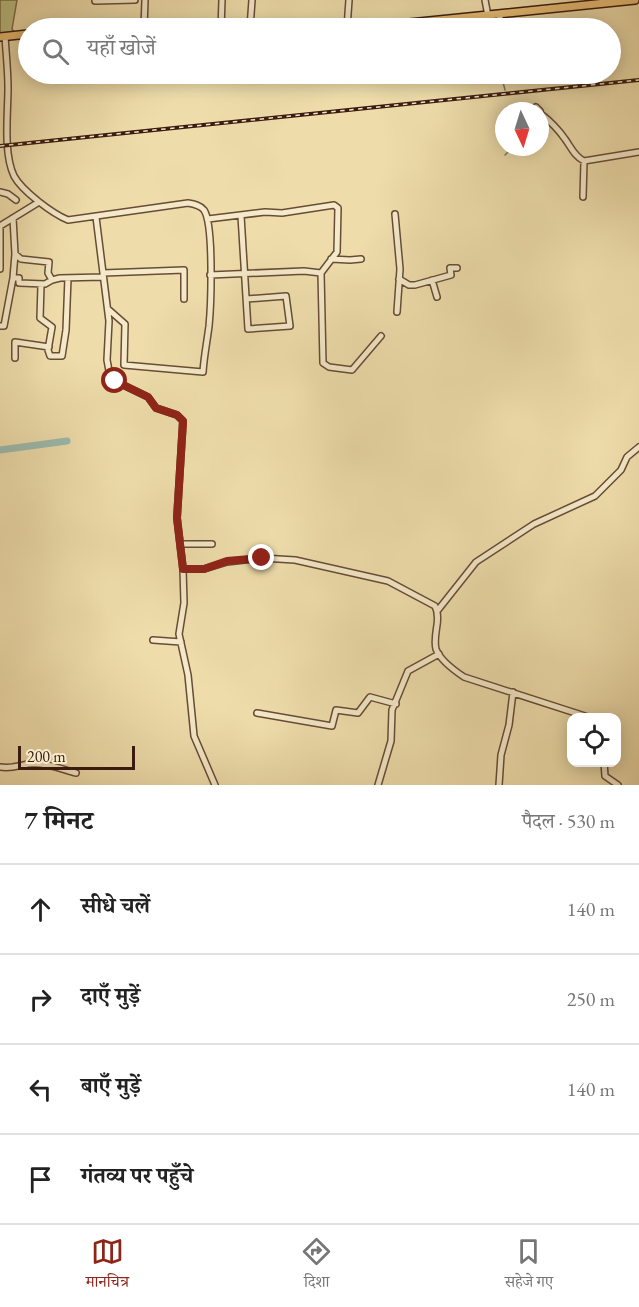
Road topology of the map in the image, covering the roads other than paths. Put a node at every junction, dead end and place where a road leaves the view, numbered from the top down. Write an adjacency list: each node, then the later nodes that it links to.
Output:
1 (135, 0): 8 (street)
2 (145, 0): 11 (street)
3 (222, 0): 12 (street)
4 (252, 0): 13 (street)
5 (349, 0): 14 (street)
6 (485, 0): 10 (street)
7 (635, 0): 9 (main road)
8 (95, 1)
9 (499, 15): 10 (main road); 16 (street)
10 (488, 16): 15 (main road)
11 (144, 18)
12 (221, 18)
13 (251, 18)
14 (348, 18)
15 (467, 18)
16 (500, 18)
17 (18, 35): 18 (main road)
18 (3, 37): 25 (street)
19 (549, 120): 21 (street)
20 (639, 152): 21 (street)
21 (584, 161): 23 (street)
22 (0, 192): 24 (street)
23 (583, 196)
24 (16, 200)
25 (39, 202): 28 (street); 29 (street)
26 (395, 214): 44 (street)
27 (240, 216): 30 (street); 34 (street); 39 (street)
28 (96, 217): 30 (street); 40 (street)
29 (13, 218): 31 (street); 33 (street)
30 (208, 219): 41 (street)
31 (0, 227): 32 (street)
32 (1, 240): 37 (street)
33 (15, 254): 42 (street); 45 (street)
34 (331, 259): 35 (street); 38 (street)
35 (362, 259)
36 (457, 268): 46 (street)
37 (0, 269)
38 (321, 273): 39 (street); 54 (street)
39 (245, 274): 41 (street); 50 (street)
40 (103, 275): 43 (street); 49 (street); 51 (street)
41 (210, 275): 51 (street)
42 (13, 278): 45 (street); 53 (street)
43 (68, 278): 45 (street); 55 (street)
44 (399, 279): 46 (street); 52 (street)
45 (52, 280)
46 (432, 280): 48 (street)
47 (41, 285): 55 (street)
48 (437, 297)
49 (184, 299)
50 (247, 299): 50 (street)
51 (108, 309): 58 (street)
52 (397, 312)
53 (0, 326)
54 (381, 336)
55 (49, 347): 56 (street)
56 (15, 358)
57 (639, 447): 61 (street)
58 (180, 544): 59 (street); 60 (street)
59 (212, 544)
60 (183, 569): 61 (street); 63 (street)
61 (438, 610): 64 (street)
62 (153, 640): 63 (street)
63 (181, 642): 73 (street)
64 (439, 654): 65 (street); 66 (street)
65 (513, 692): 68 (street); 75 (street)
66 (396, 704): 67 (street); 74 (street)
67 (257, 713)
68 (579, 713)
69 (0, 767): 71 (street)
70 (604, 767): 72 (street)
71 (76, 773)
72 (607, 782): 76 (street)
73 (215, 785)
74 (378, 785)
75 (499, 785)
76 (618, 785)

